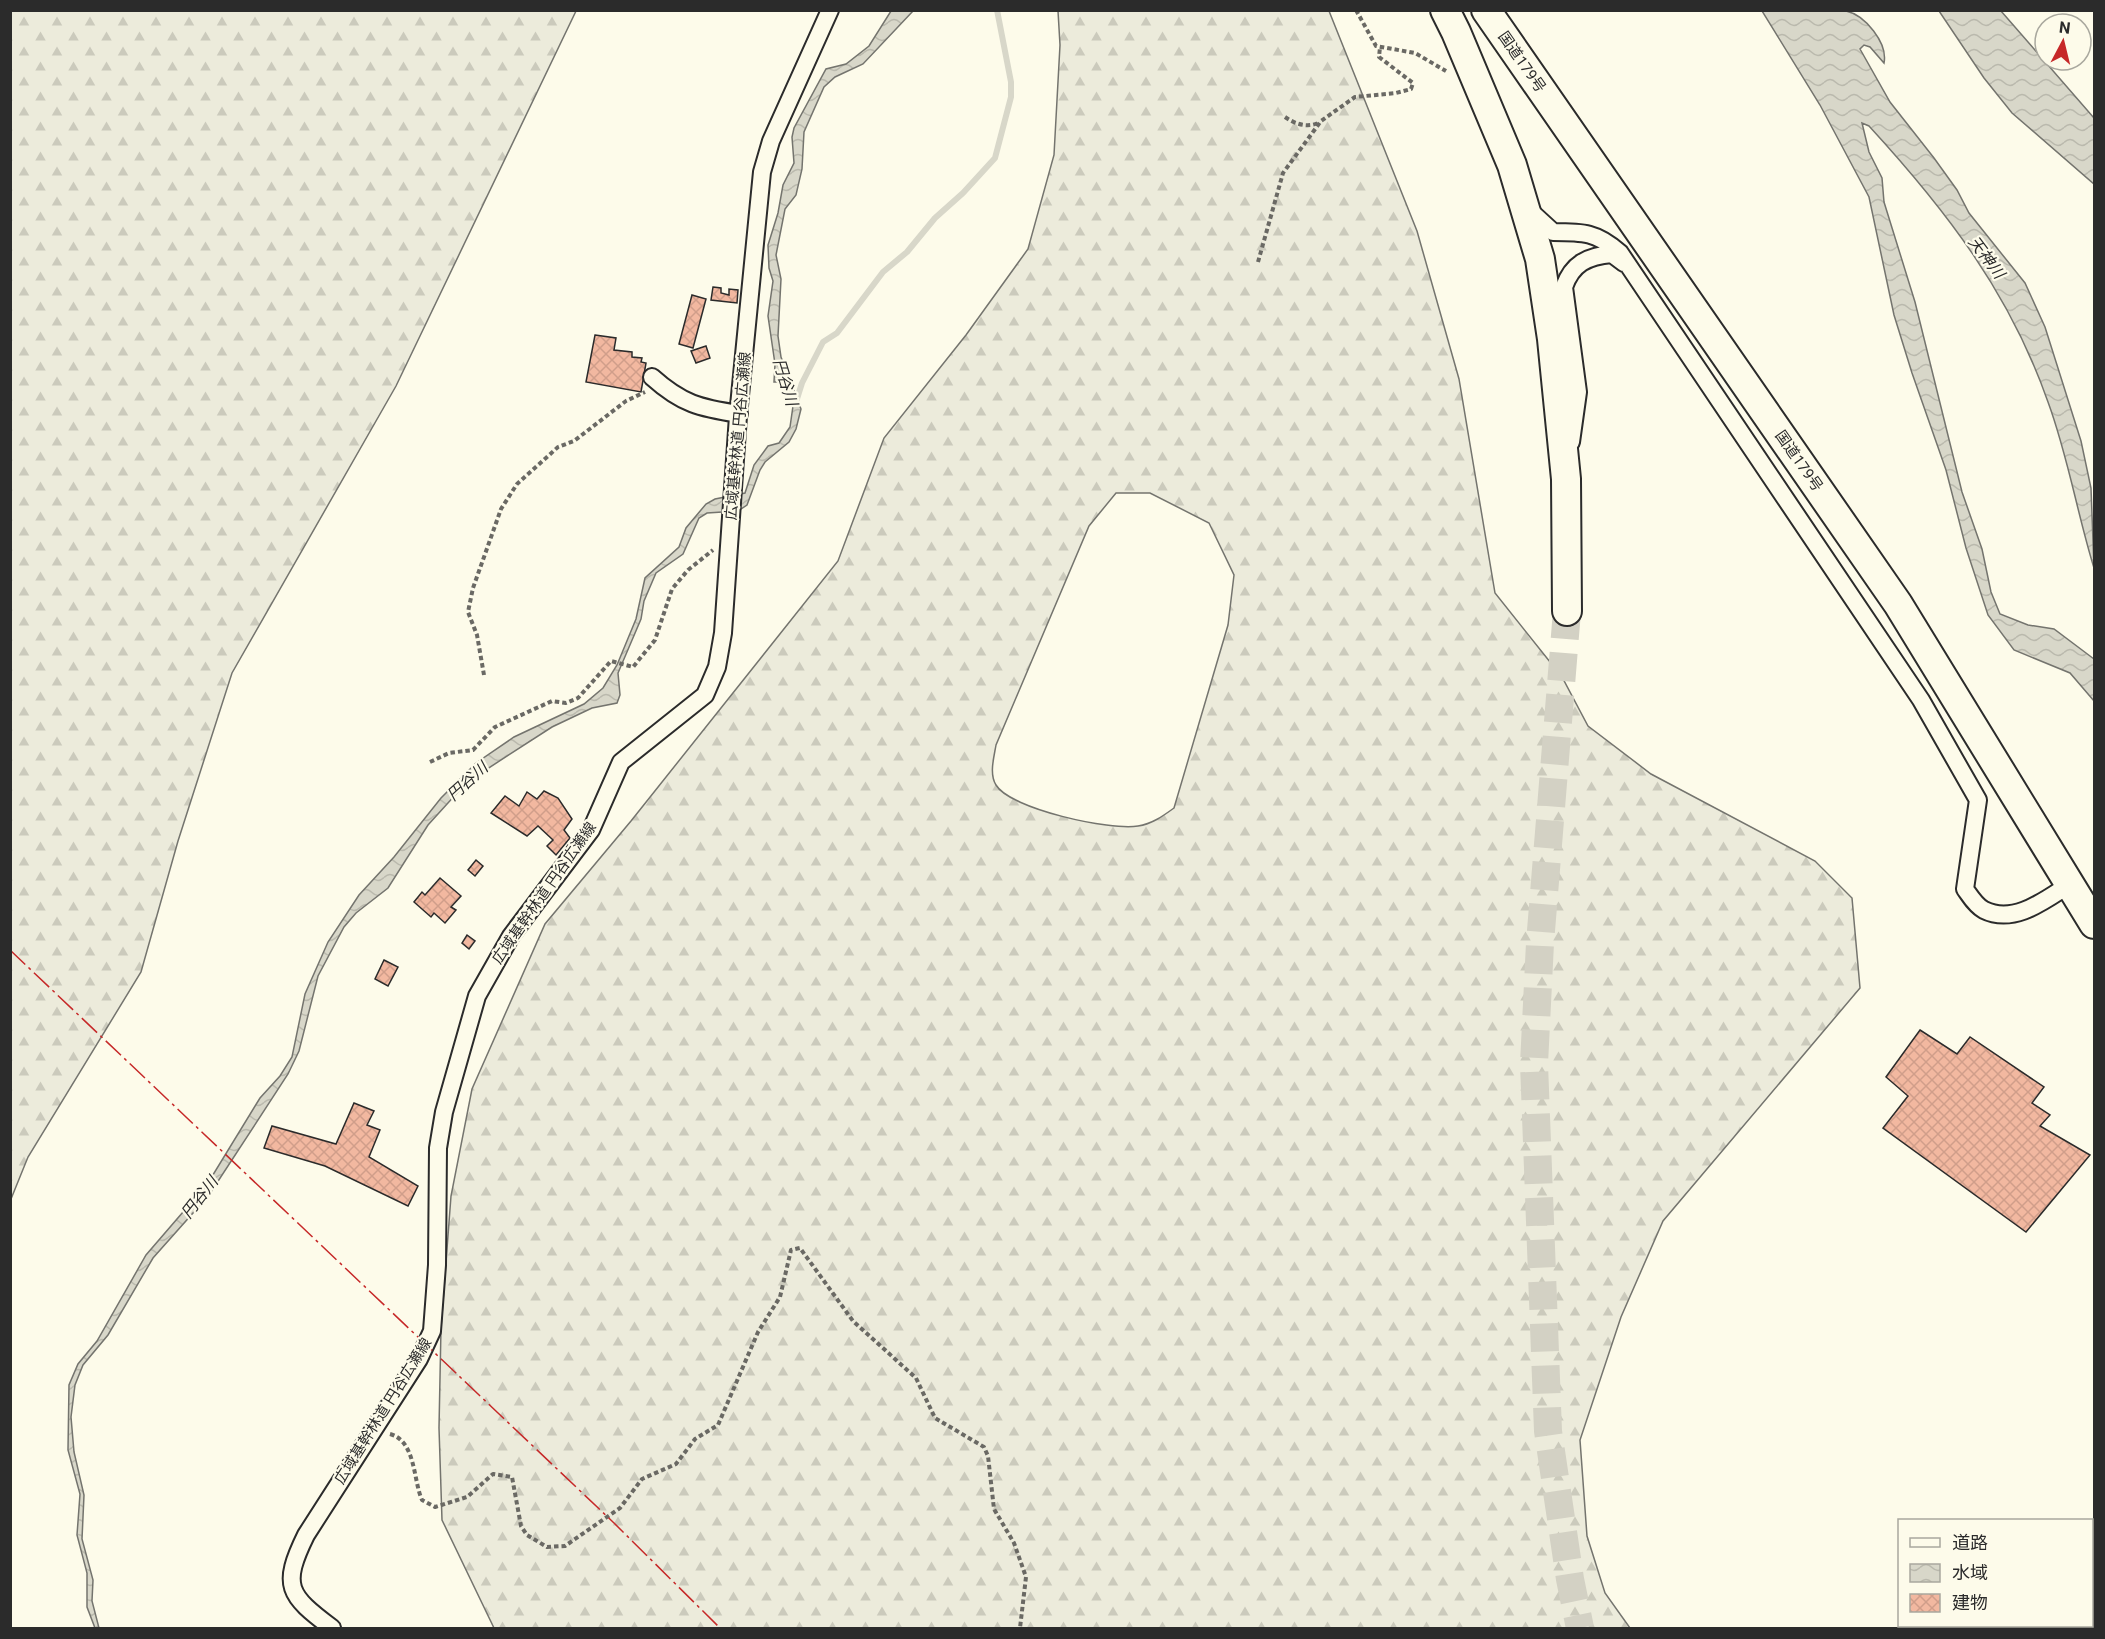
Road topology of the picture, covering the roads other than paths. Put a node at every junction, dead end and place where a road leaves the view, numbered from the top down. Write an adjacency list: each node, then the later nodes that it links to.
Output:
1 (830, 10): 7 (street, 広域基幹林道 円谷広瀬線)
2 (1445, 10): 4 (highway)
3 (1486, 10): 10 (highway, 国道179号)
4 (1525, 206): 5 (street); 8 (highway)
5 (1634, 271): 8 (street); 10 (street)
6 (656, 381): 7 (street)
7 (739, 414): 12 (street, 広域基幹林道 円谷広瀬線)
8 (1566, 479): 9 (highway)
9 (1567, 611)
10 (2070, 884): 11 (highway, 国道179号)
11 (2094, 924)
12 (332, 1629)

